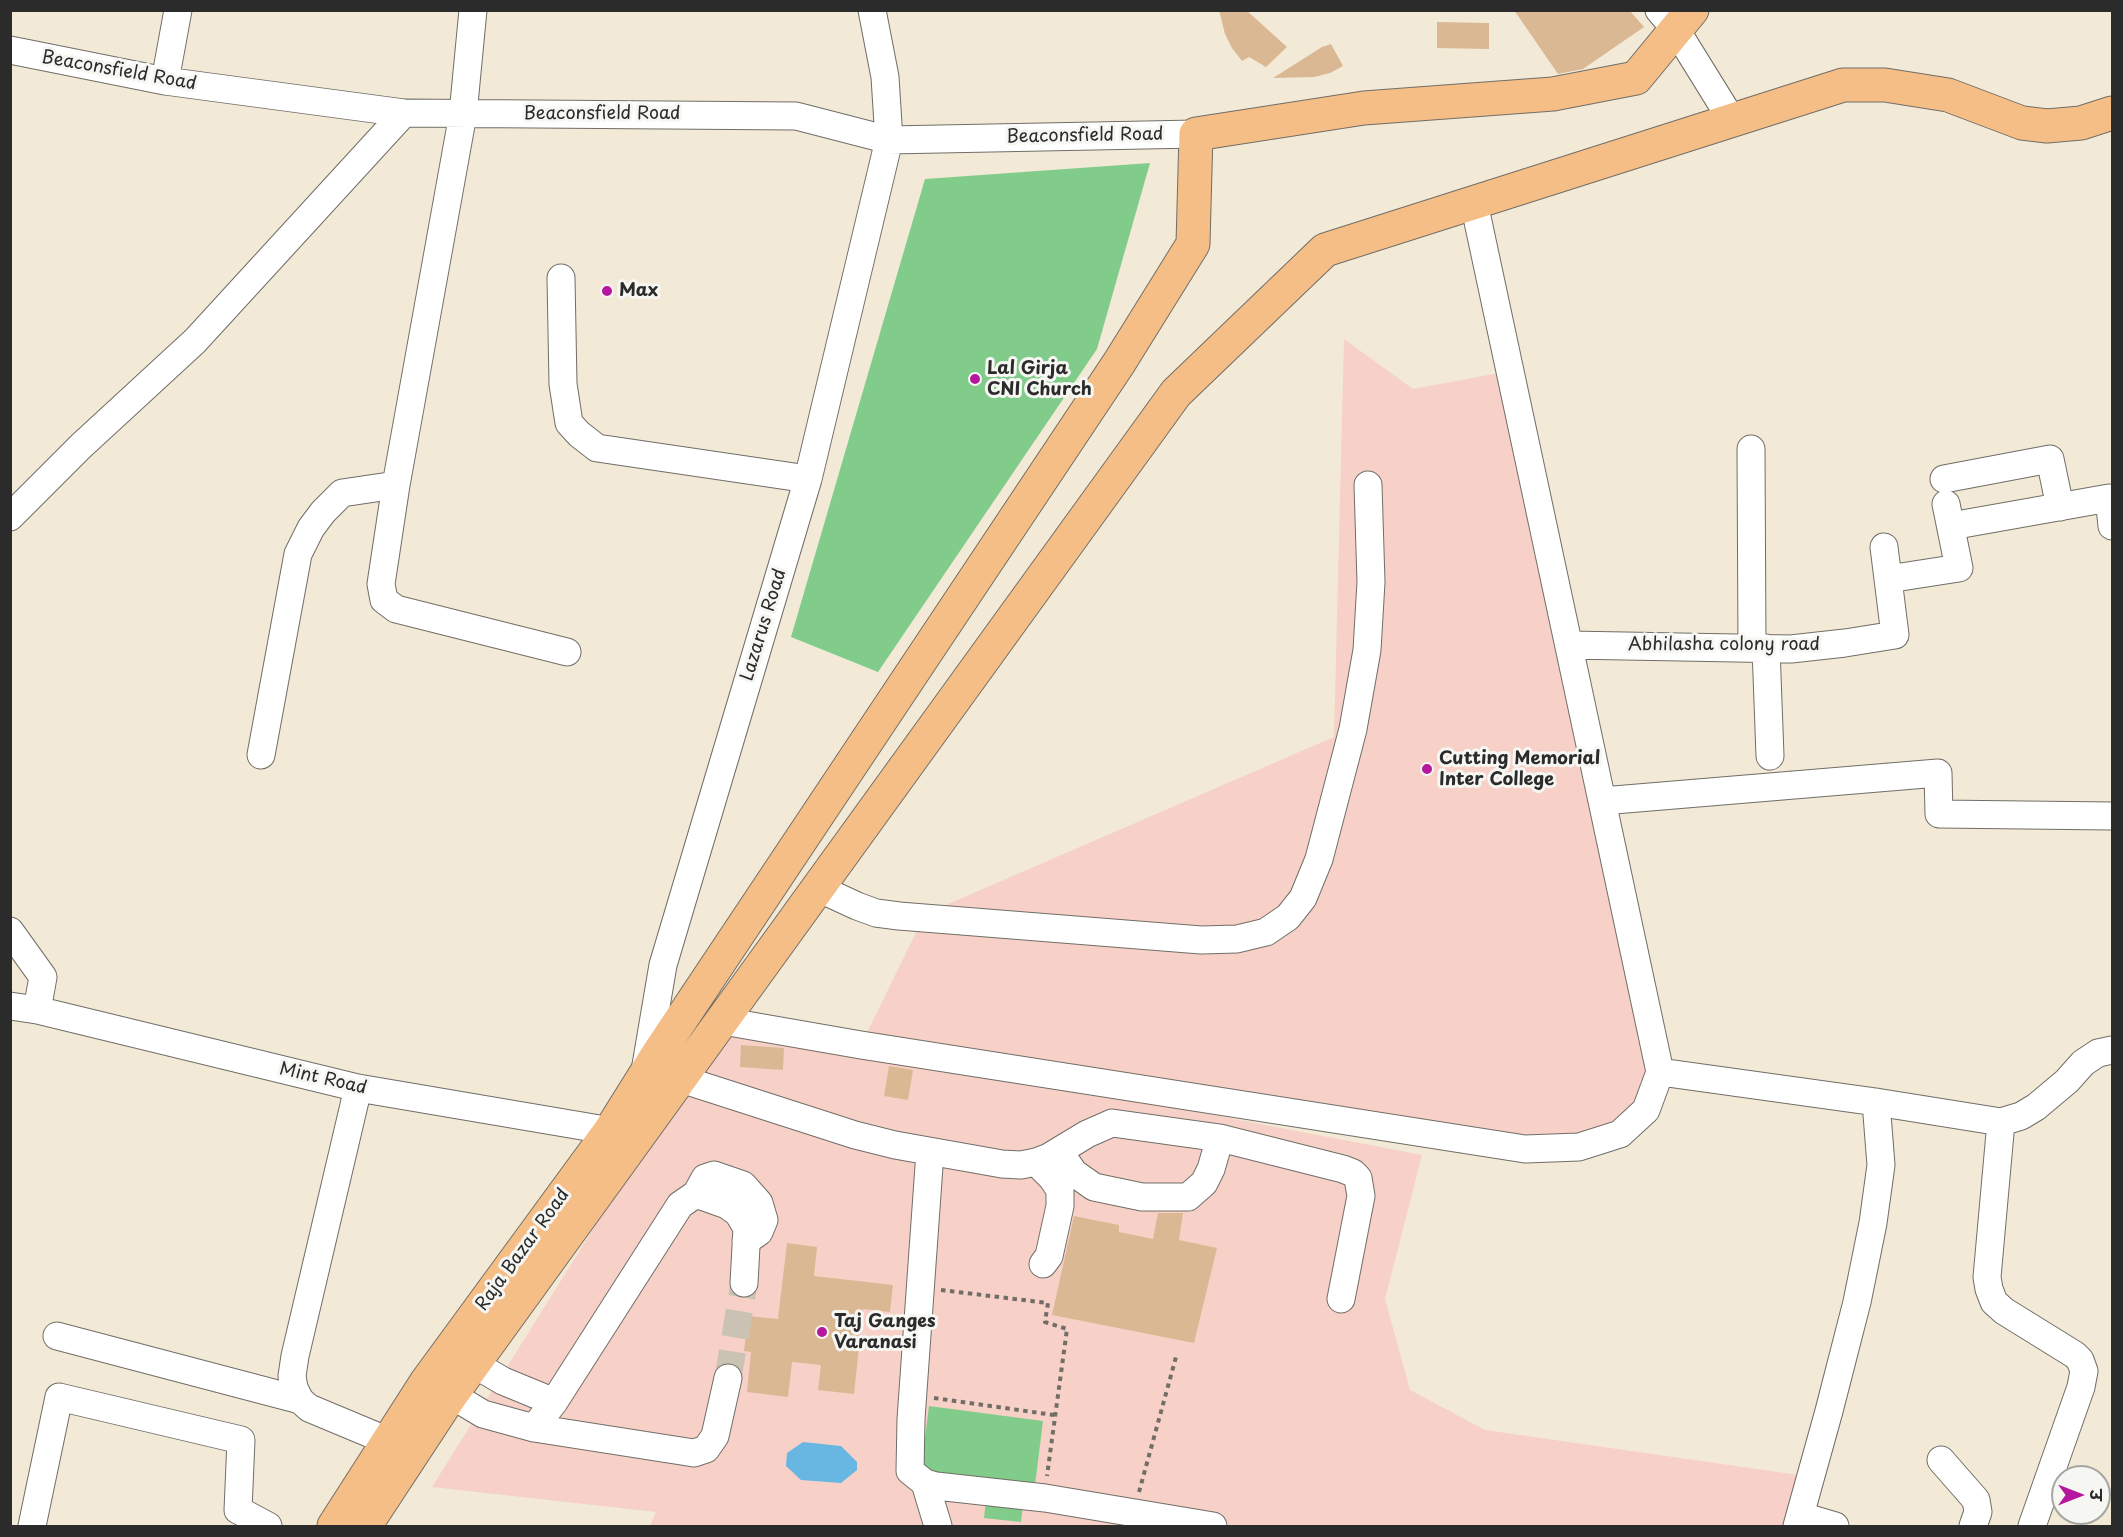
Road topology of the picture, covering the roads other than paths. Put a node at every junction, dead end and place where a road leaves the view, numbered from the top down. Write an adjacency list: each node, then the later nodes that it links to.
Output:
1 (178, 10): 6 (street)
2 (473, 10): 9 (street)
3 (872, 10): 12 (street, Lazarus Road)
4 (1676, 17): 10 (street); 11 (main road)
5 (10, 50): 6 (street, Beaconsfield Road)
6 (165, 81): 7 (street, Beaconsfield Road)
7 (404, 113): 9 (street, Beaconsfield Road); 21 (street)
8 (2112, 113): 10 (main road, Raja Bazar Road)
9 (463, 114): 12 (street, Beaconsfield Road); 17 (street)
10 (1732, 122): 13 (main road, Raja Bazar Road)
11 (1196, 134): 12 (street, Beaconsfield Road); 39 (main road, Raja Bazar Road)
12 (889, 140): 16 (street, Lazarus Road)
13 (1474, 202): 25 (street); 32 (main road, Raja Bazar Road)
14 (561, 278): 16 (street)
15 (1751, 449): 26 (street)
16 (808, 479): 39 (street, Lazarus Road)
17 (396, 485): 27 (street); 28 (street)
18 (1368, 485): 32 (street)
19 (1947, 503): 20 (street); 20 (street); 24 (street)
20 (2060, 507): 22 (street)
21 (10, 517)
22 (2112, 526)
23 (1884, 547): 24 (street, Abhilasha colony road)
24 (1888, 579): 26 (street, Abhilasha colony road)
25 (1569, 645): 26 (street, Abhilasha colony road); 30 (street)
26 (1759, 648): 29 (street)
27 (567, 652)
28 (261, 755)
29 (1770, 756)
30 (1602, 801): 31 (street); 38 (street)
31 (2112, 816)
32 (818, 888): 36 (main road, Raja Bazar Road)
33 (10, 931): 35 (street)
34 (10, 1006): 35 (street, Mint Road)
35 (37, 1010): 40 (street, Mint Road)
36 (723, 1021): 38 (street); 39 (main road, Raja Bazar Road)
37 (2112, 1050): 42 (street)
38 (1660, 1072): 41 (street)
39 (665, 1084): 43 (main road, Raja Bazar Road); 45 (street)
40 (358, 1088): 43 (street, Mint Road); 54 (street)
41 (1876, 1102): 42 (street); 60 (street)
42 (2001, 1122): 69 (street)
43 (625, 1133): 51 (main road, Raja Bazar Road); 53 (main road, Raja Bazar Road)
44 (1220, 1138): 46 (street); 46 (street); 49 (street)
45 (930, 1152): 46 (street); 59 (street)
46 (1047, 1156): 47 (street)
47 (1043, 1264)
48 (744, 1283): 55 (street)
49 (1341, 1299)
50 (57, 1336): 54 (street)
51 (474, 1364): 53 (main road, Raja Bazar Road); 55 (street)
52 (728, 1378): 56 (street)
53 (439, 1388): 56 (street); 57 (main road, Raja Bazar Road); 64 (main road, Raja Bazar Road)
54 (300, 1400): 57 (street)
55 (554, 1402): 56 (street)
56 (534, 1428)
57 (388, 1442): 63 (main road, Raja Bazar Road)
58 (1941, 1460): 68 (street)
59 (925, 1483): 65 (street); 66 (street)
60 (1799, 1521): 67 (street)
61 (32, 1527): 62 (street)
62 (268, 1527)
63 (334, 1527)
64 (365, 1527)
65 (938, 1527)
66 (1213, 1527)
67 (1835, 1527)
68 (1972, 1527)
69 (2032, 1527)

